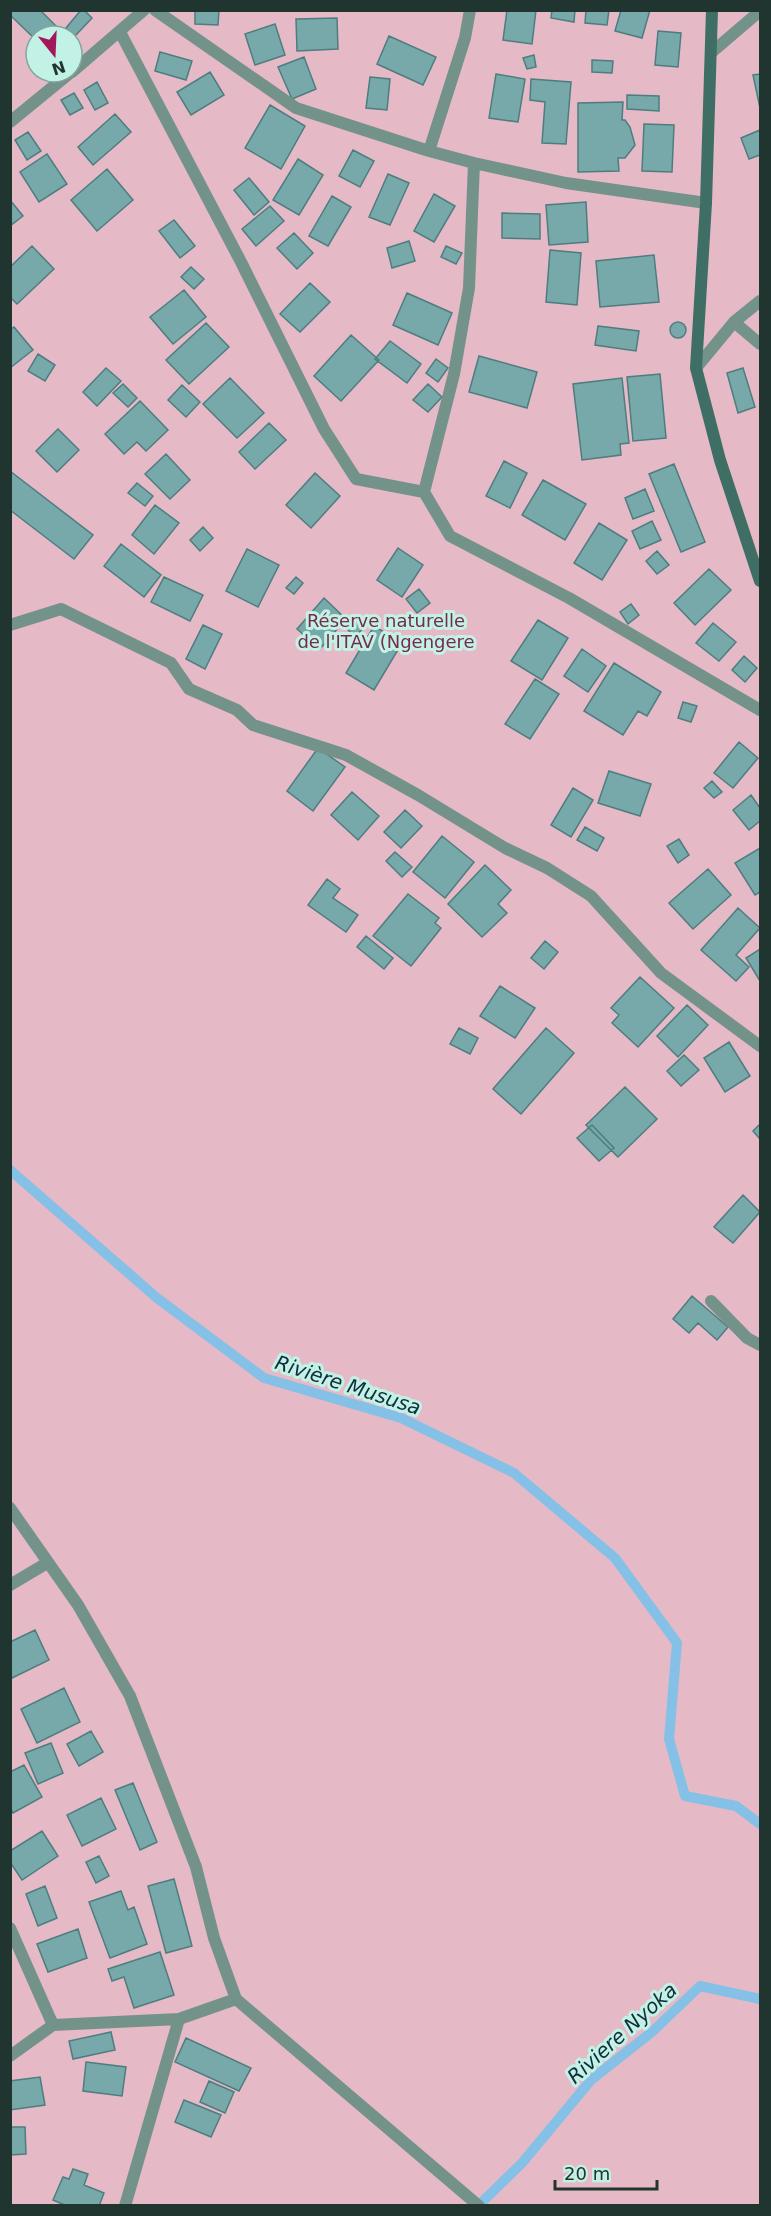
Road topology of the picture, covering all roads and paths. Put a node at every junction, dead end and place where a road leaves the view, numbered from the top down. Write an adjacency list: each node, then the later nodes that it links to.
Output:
1 (144, 10): 6 (street)
2 (155, 10): 11 (street)
3 (470, 10): 11 (street)
4 (712, 10): 7 (street)
5 (760, 11): 7 (street)
6 (120, 32): 8 (street); 18 (street)
7 (712, 52): 13 (street)
8 (84, 62)
9 (57, 84): 10 (street)
10 (10, 122)
11 (429, 151): 12 (street)
12 (474, 163): 13 (street); 18 (street)
13 (706, 203): 17 (street)
14 (760, 301): 15 (street)
15 (734, 322): 16 (street); 17 (street)
16 (760, 344)
17 (696, 368): 19 (street)
18 (423, 492): 21 (street)
19 (760, 581)
20 (10, 625): 22 (street)
21 (760, 710)
22 (760, 1046)
23 (711, 1301): 24 (street)
24 (760, 1345)
25 (10, 1508): 26 (street)
26 (47, 1563): 27 (street); 29 (street)
27 (10, 1585)
28 (10, 1928): 31 (street)
29 (236, 2000): 30 (street); 34 (street)
30 (179, 2019): 31 (street); 33 (street)
31 (53, 2025): 32 (street)
32 (10, 2056)
33 (125, 2205)
34 (479, 2205)

